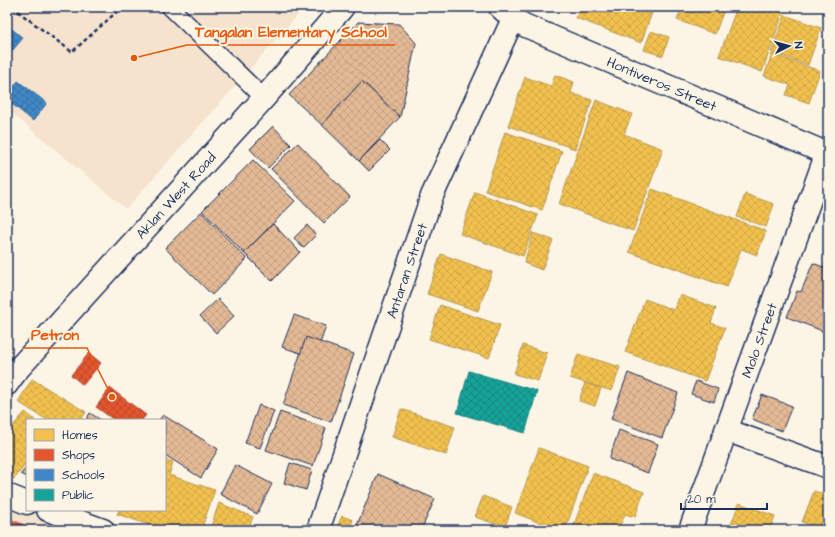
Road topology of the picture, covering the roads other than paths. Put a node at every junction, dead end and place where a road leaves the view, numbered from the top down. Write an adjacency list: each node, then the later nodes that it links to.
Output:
1 (170, 7): 4 (lane)
2 (343, 7): 4 (street, Aklan West Road)
3 (507, 13): 5 (street, Hontiveros Street); 13 (street, Antaran Street)
4 (264, 98): 6 (street, Aklan West Road)
5 (828, 153): 7 (street, Molo Street)
6 (7, 384)
7 (726, 430): 8 (street); 14 (street, Molo Street)
8 (828, 467)
9 (7, 496): 10 (street)
10 (26, 503)
11 (51, 511): 12 (street)
12 (103, 530)
13 (318, 530)
14 (690, 530)

